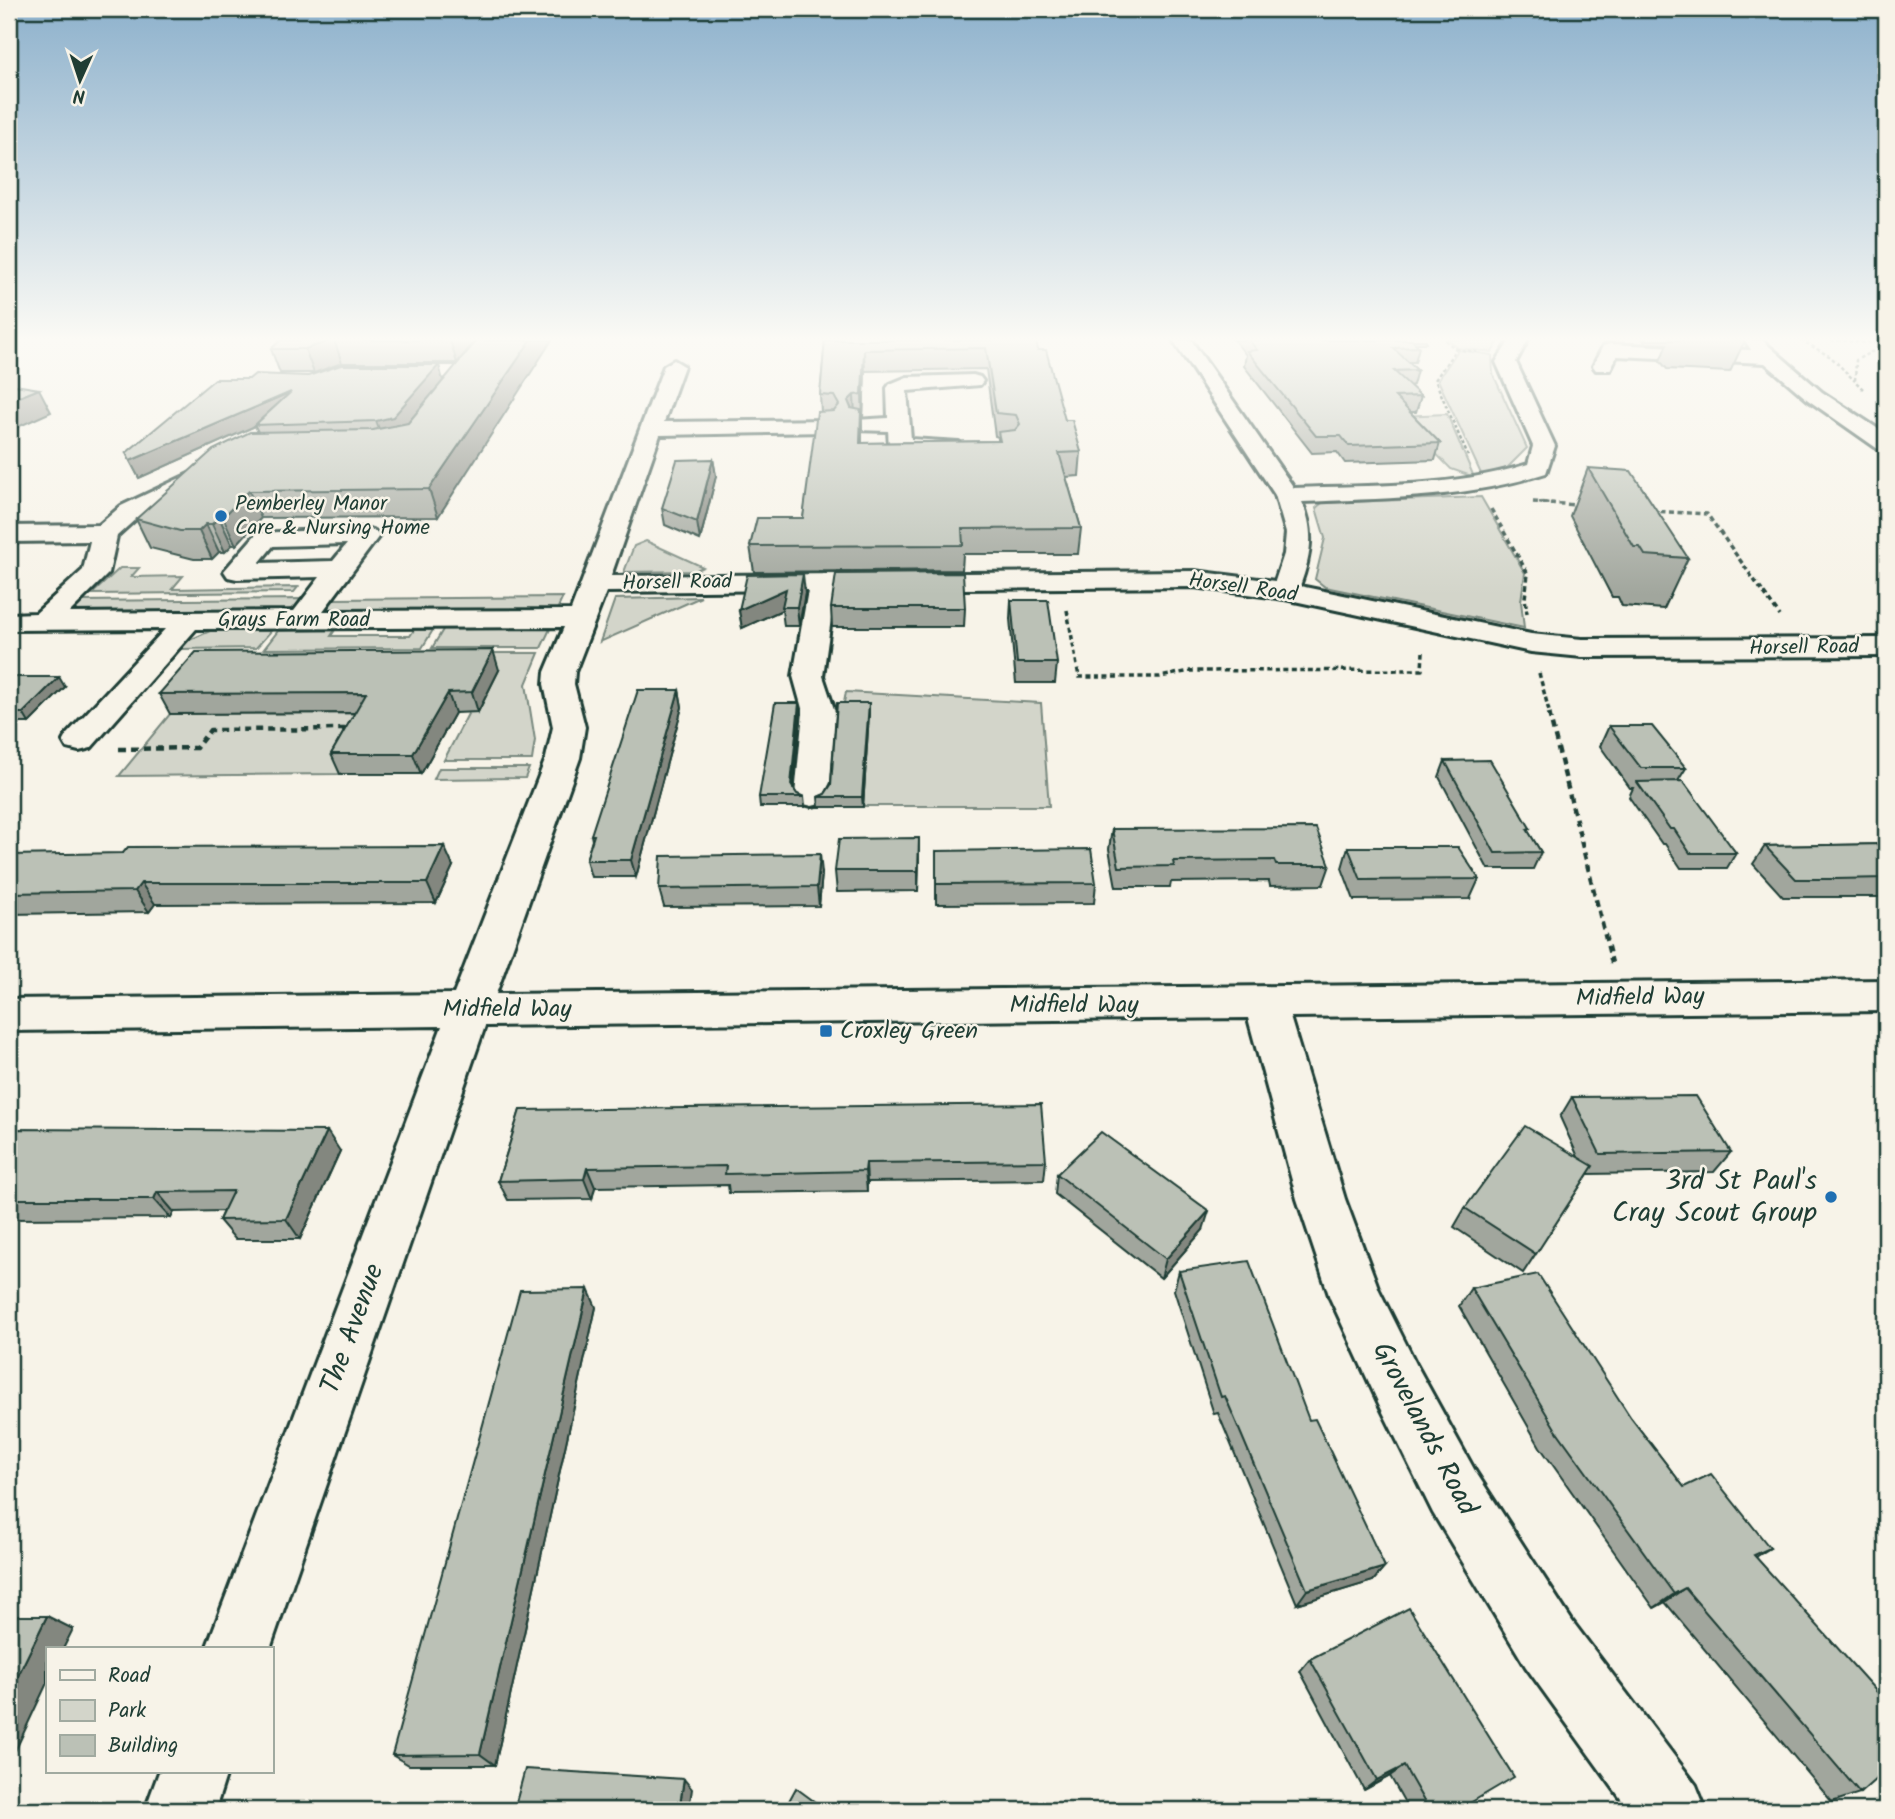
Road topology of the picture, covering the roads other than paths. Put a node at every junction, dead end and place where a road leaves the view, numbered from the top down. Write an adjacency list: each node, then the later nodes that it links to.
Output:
1 (899, 424): 11 (street)
2 (652, 425): 9 (street)
3 (863, 425): 4 (street)
4 (867, 425)
5 (1240, 425): 13 (street)
6 (1535, 425): 13 (street)
7 (1858, 425): 10 (street)
8 (827, 426): 9 (street)
9 (650, 429): 18 (street)
10 (1886, 444)
11 (966, 446)
12 (233, 460): 14 (street)
13 (1287, 495): 19 (street)
14 (105, 533): 15 (street); 24 (street)
15 (9, 534)
16 (342, 569): 21 (street)
17 (823, 581): 18 (street, Horsell Road); 19 (street, Horsell Road); 27 (street)
18 (595, 584): 20 (street)
19 (1285, 592): 25 (street, Horsell Road)
20 (580, 618): 21 (street, Grays Farm Road); 30 (street)
21 (302, 620): 22 (street, Grays Farm Road)
22 (189, 621): 24 (street, Grays Farm Road); 26 (street)
23 (9, 622): 24 (street, Grays Farm Road)
24 (43, 622)
25 (1886, 647)
26 (79, 741)
27 (812, 795)
28 (1886, 995): 29 (street, Midfield Way)
29 (1265, 1003): 30 (street, Midfield Way); 35 (street, Grovelands Road)
30 (469, 1010): 31 (street, Midfield Way); 32 (street, The Avenue)
31 (9, 1015)
32 (239, 1647)
33 (194, 1773): 34 (street)
34 (180, 1810)
35 (1671, 1810)

